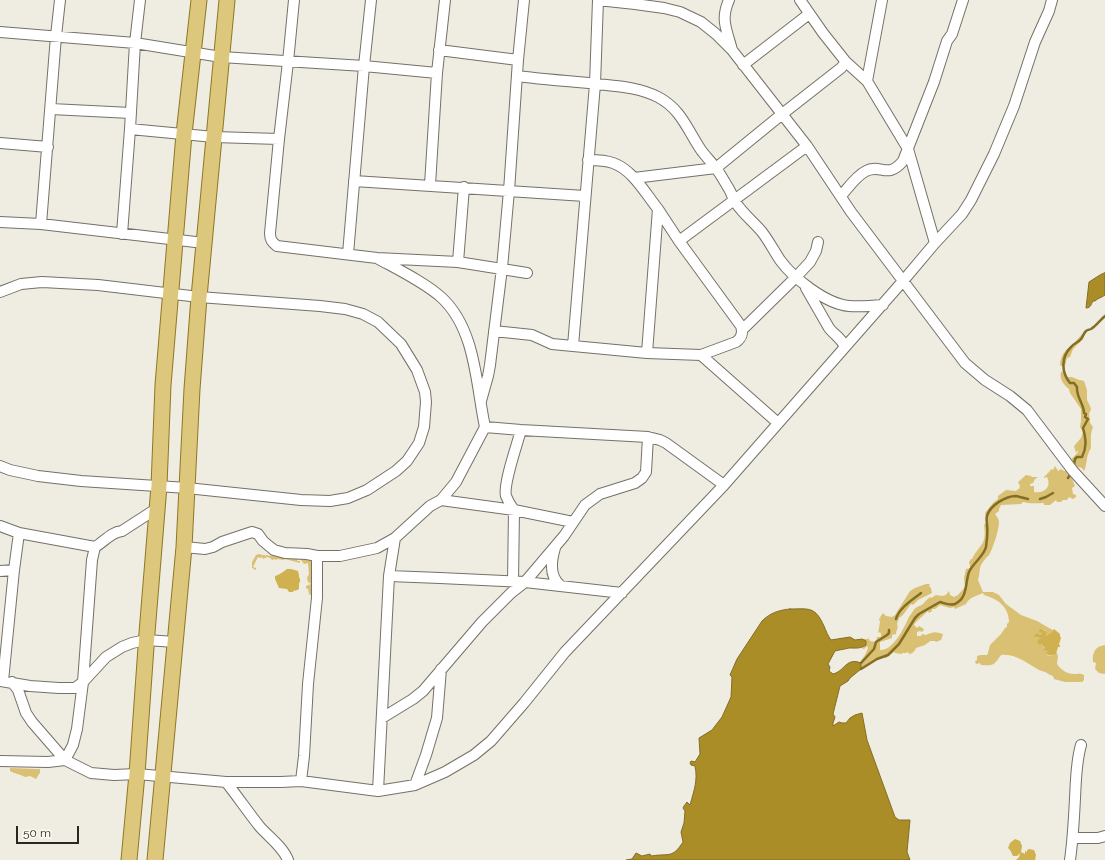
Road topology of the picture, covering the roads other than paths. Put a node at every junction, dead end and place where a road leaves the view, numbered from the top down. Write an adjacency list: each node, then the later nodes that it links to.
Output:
1 (60, 0): 18 (street)
2 (140, 0): 19 (street)
3 (199, 0): 22 (main road)
4 (227, 0): 23 (main road)
5 (294, 0): 25 (street)
6 (371, 0): 28 (street)
7 (445, 0): 20 (street)
8 (524, 0): 24 (street)
9 (598, 0): 15 (street); 32 (street)
10 (729, 0): 21 (street)
11 (800, 0): 16 (street)
12 (882, 0): 31 (street)
13 (963, 0): 43 (street)
14 (1052, 0): 62 (street)
15 (665, 4): 21 (street)
16 (809, 14): 26 (street); 27 (street)
17 (0, 32): 18 (street)
18 (56, 36): 19 (street); 33 (street)
19 (135, 43): 22 (street); 34 (street)
20 (439, 50): 24 (street); 29 (street)
21 (732, 50): 27 (street)
22 (193, 52): 23 (street); 37 (main road)
23 (221, 57): 25 (street); 38 (main road)
24 (518, 60): 30 (street)
25 (288, 62): 28 (street); 39 (street)
26 (846, 62): 31 (street); 35 (street)
27 (743, 65): 35 (street)
28 (364, 66): 29 (street); 47 (street)
29 (437, 73): 48 (street)
30 (517, 76): 32 (street); 50 (street)
31 (867, 81): 43 (street)
32 (594, 84): 44 (street); 45 (street)
33 (51, 109): 34 (street); 42 (street)
34 (131, 113): 36 (street)
35 (781, 115): 41 (street); 45 (street)
36 (130, 129): 37 (street); 57 (street)
37 (184, 134): 38 (street); 58 (main road)
38 (214, 137): 39 (street); 61 (main road)
39 (279, 139): 63 (street)
40 (0, 143): 42 (street)
41 (807, 146): 52 (street); 53 (street)
42 (48, 147): 56 (street)
43 (908, 149): 52 (street); 62 (street)
44 (588, 160): 46 (street); 51 (street)
45 (716, 168): 46 (street); 53 (street)
46 (634, 178): 54 (street)
47 (354, 181): 48 (street); 63 (street)
48 (430, 185): 49 (street)
49 (464, 187): 50 (street); 65 (street)
50 (509, 192): 51 (street); 66 (street)
51 (585, 196): 77 (street)
52 (841, 196): 69 (street)
53 (734, 201): 59 (street); 68 (street)
54 (658, 209): 59 (street); 79 (street)
55 (2, 223): 56 (street)
56 (41, 224): 57 (street)
57 (122, 234): 58 (street)
58 (175, 240): 61 (street); 72 (main road)
59 (679, 241): 75 (street)
60 (818, 242): 68 (street)
61 (204, 243): 73 (main road)
62 (935, 243): 69 (street)
63 (348, 254): 64 (street)
64 (377, 258): 65 (street); 81 (street)
65 (458, 262): 66 (street)
66 (502, 268): 67 (street); 76 (street)
67 (527, 273)
68 (796, 277): 70 (street); 75 (street)
69 (903, 281): 74 (street); 91 (street)
70 (804, 284): 74 (street); 78 (street)
71 (0, 292): 72 (street)
72 (171, 294): 73 (street); 88 (main road)
73 (199, 297): 89 (main road); 89 (street)
74 (883, 304): 78 (street)
75 (742, 330): 80 (street)
76 (494, 331): 77 (street); 81 (street)
77 (573, 346): 79 (street)
78 (845, 347): 82 (street)
79 (647, 353): 80 (street)
80 (701, 355): 82 (street)
81 (480, 405): 83 (street)
82 (778, 423): 87 (street)
83 (485, 427): 84 (street); 90 (street)
84 (521, 430): 85 (street); 93 (street)
85 (648, 437): 87 (street); 94 (street)
86 (0, 466): 88 (street)
87 (724, 484): 108 (street)
88 (158, 486): 89 (street); 92 (main road)
89 (187, 488): 100 (main road)
90 (441, 500): 93 (street); 97 (street)
91 (1105, 506)
92 (156, 509): 99 (street); 109 (main road)
93 (514, 510): 94 (street); 105 (street)
94 (572, 522): 98 (street)
95 (0, 526): 96 (street)
96 (19, 533): 99 (street); 102 (street)
97 (395, 538): 101 (street); 104 (street)
98 (556, 545): 106 (street); 107 (street)
99 (95, 547): 113 (street)
100 (184, 547): 101 (street); 110 (main road)
101 (317, 556): 121 (street)
102 (14, 570): 103 (street); 112 (street)
103 (0, 571)
104 (389, 576): 105 (street); 114 (street)
105 (513, 582): 106 (street)
106 (524, 582): 107 (street); 111 (street)
107 (561, 586): 108 (street)
108 (622, 592): 122 (street)
109 (146, 640): 110 (street); 113 (street); 118 (main road)
110 (174, 642): 119 (main road)
111 (441, 669): 114 (street); 122 (street)
112 (5, 681): 113 (street); 116 (street)
113 (83, 682): 116 (street)
114 (382, 718): 123 (street)
115 (1082, 745): 125 (street)
116 (65, 760): 117 (street); 118 (street)
117 (0, 761)
118 (137, 774): 119 (street); 126 (main road)
119 (163, 776): 120 (street); 127 (main road)
120 (226, 782): 121 (street); 128 (street)
121 (301, 782): 123 (street)
122 (415, 785): 123 (street)
123 (378, 791)
124 (1105, 836): 125 (street)
125 (1073, 838): 129 (street)
126 (129, 860)
127 (155, 860)
128 (288, 860)
129 (1070, 860)

